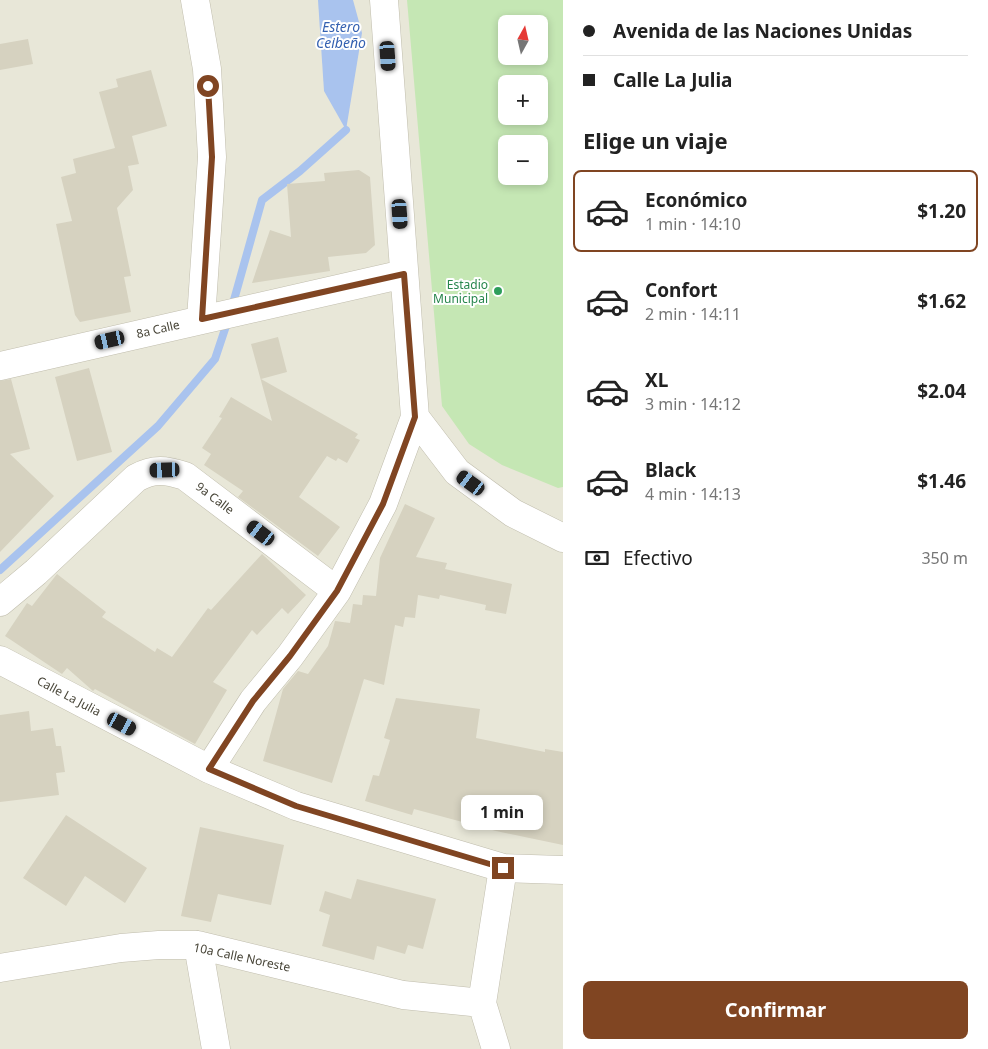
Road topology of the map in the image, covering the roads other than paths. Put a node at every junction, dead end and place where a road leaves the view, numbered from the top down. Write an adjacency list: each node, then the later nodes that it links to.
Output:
1 (194, 0): 4 (street)
2 (384, 0): 3 (street)
3 (404, 274): 4 (street, 8a Calle); 6 (street)
4 (202, 319): 5 (street, 8a Calle)
5 (0, 366)
6 (415, 417): 7 (street); 8 (street)
7 (563, 538)
8 (337, 591): 9 (street, 9a Calle); 11 (street)
9 (0, 602)
10 (0, 660): 11 (street, Calle La Julia)
11 (209, 769): 12 (street, Calle La Julia)
12 (503, 868): 13 (street, Calle La Julia); 16 (street)
13 (563, 870)
14 (198, 945): 15 (street, 10a Calle Noreste); 16 (street, 10a Calle Noreste); 17 (street)
15 (0, 968)
16 (482, 1002): 18 (street)
17 (216, 1049)
18 (496, 1049)

